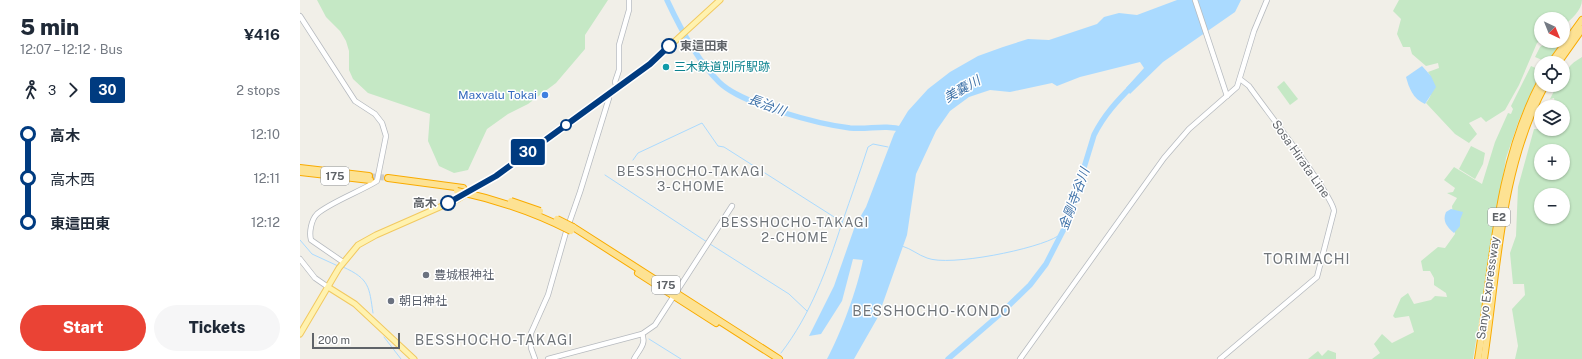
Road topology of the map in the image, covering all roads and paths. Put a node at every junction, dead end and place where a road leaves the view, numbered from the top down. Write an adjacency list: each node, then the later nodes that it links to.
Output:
1 (629, 0): 11 (street)
2 (720, 0): 11 (main road)
3 (1195, 0): 15 (street)
4 (1267, 0): 10 (street)
5 (300, 16): 21 (street)
6 (1582, 20): 8 (highway)
7 (1582, 29): 9 (highway)
8 (1556, 56)
9 (1563, 56)
10 (1240, 79): 15 (street); 34 (street, Sosa Hirata Line)
11 (617, 88): 14 (main road)
12 (1536, 92): 35 (highway, Sanyo Expressway / E2)
13 (1542, 92): 36 (highway, Sanyo Expressway / E2)
14 (608, 94): 21 (main road); 28 (street)
15 (1227, 96): 33 (street)
16 (300, 168): 17 (highway, 175)
17 (300, 172)
18 (386, 180): 23 (highway, 175, bridge)
19 (732, 206): 23 (street)
20 (300, 259): 22 (street)
21 (341, 265): 22 (main road)
22 (328, 286): 24 (main road); 27 (main road)
23 (676, 294): 25 (street); 26 (highway, 175)
24 (300, 334)
25 (642, 334): 29 (street); 30 (street)
26 (758, 347): 31 (highway, 175); 32 (highway, 175)
27 (414, 359)
28 (535, 359)
29 (548, 359)
30 (634, 359)
31 (773, 359)
32 (779, 359)
33 (1020, 359)
34 (1220, 359)
35 (1478, 359)
36 (1484, 359)

